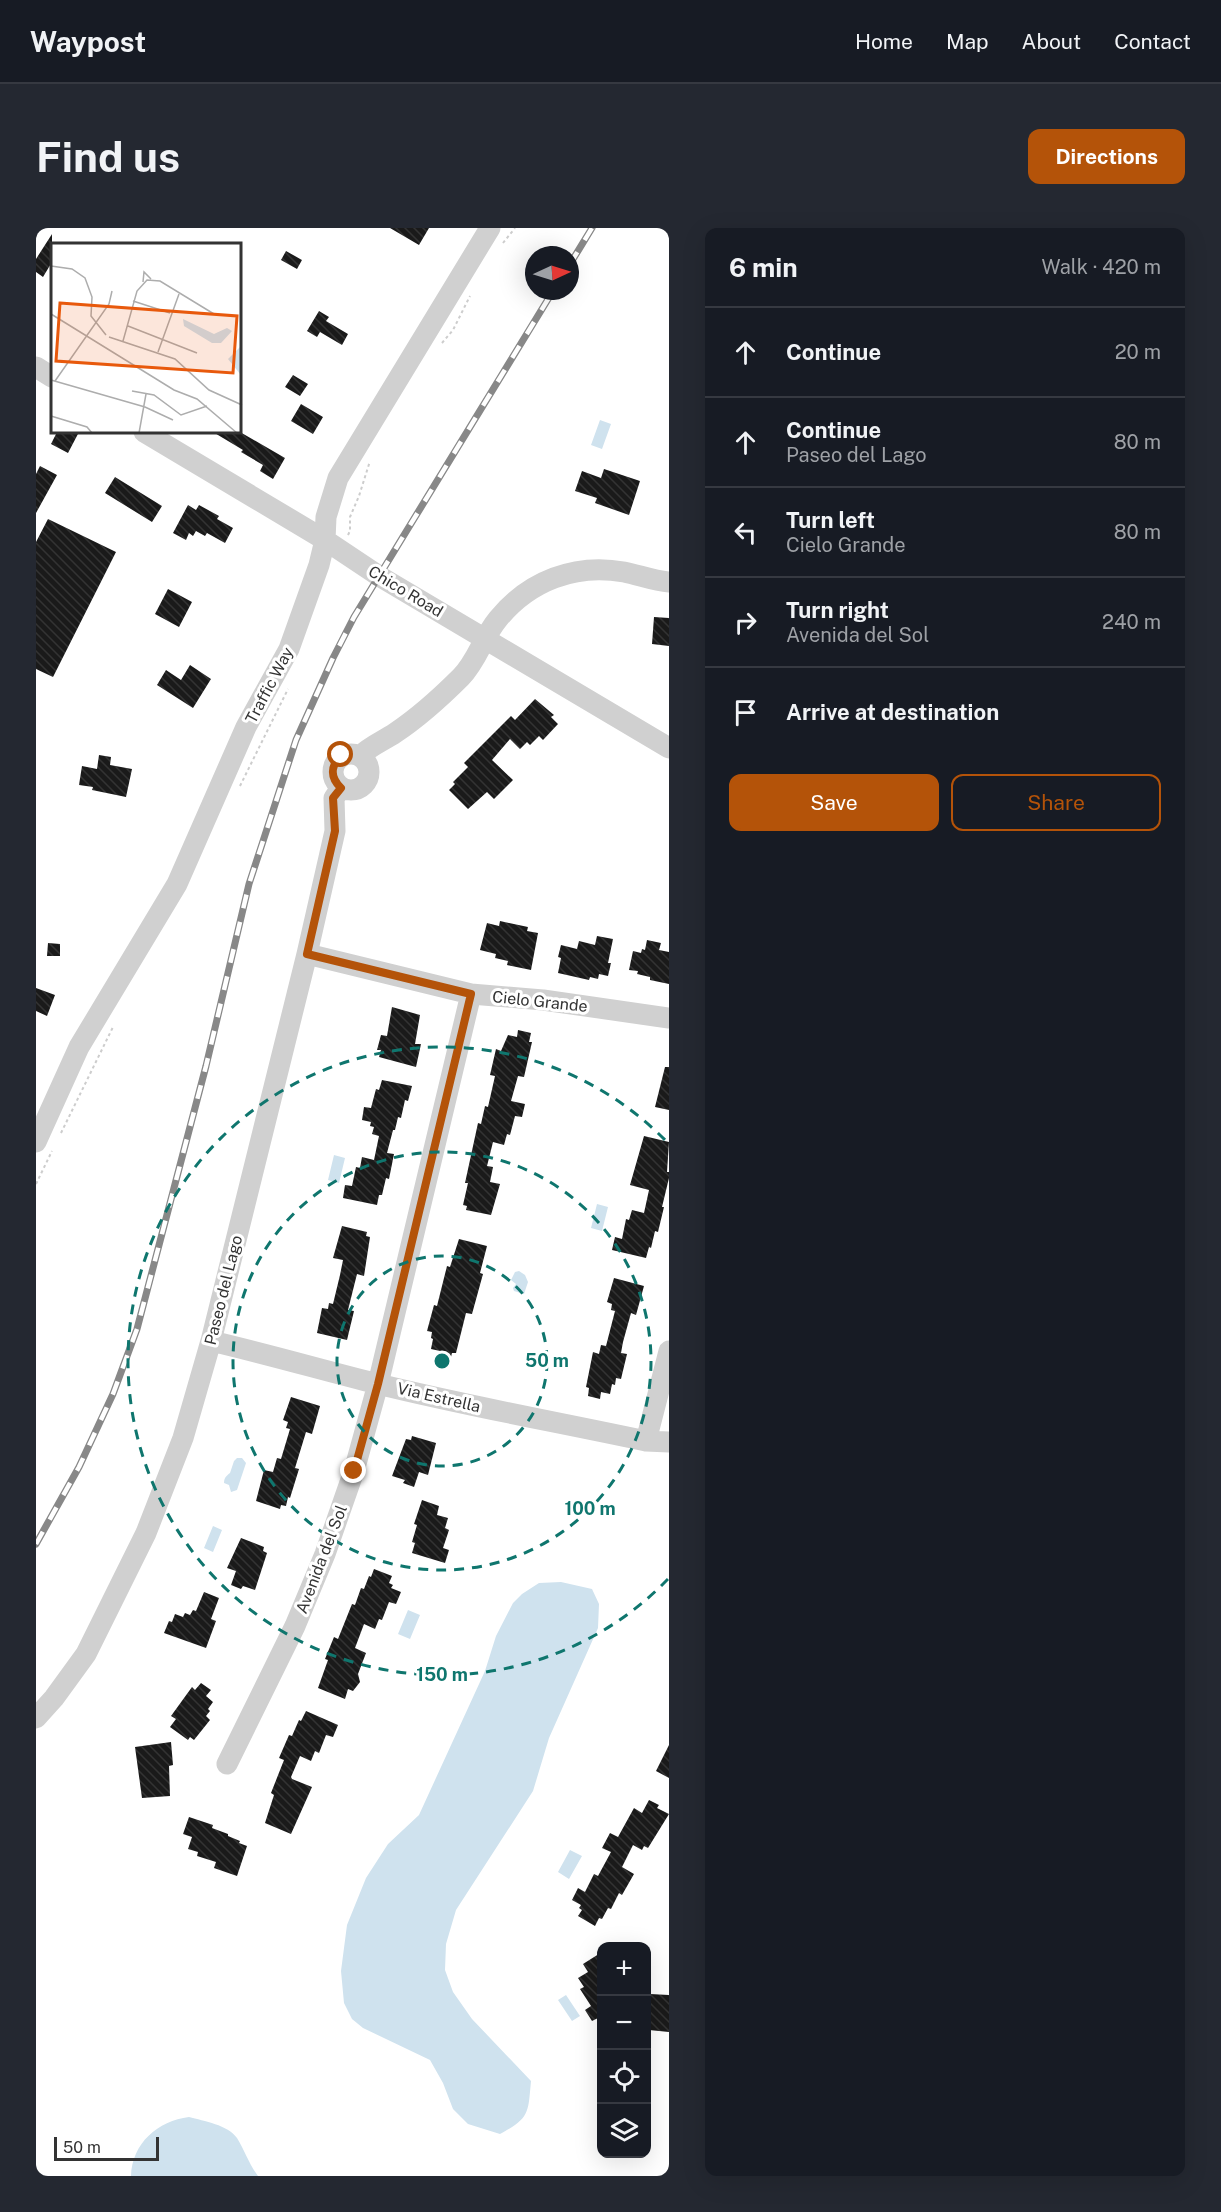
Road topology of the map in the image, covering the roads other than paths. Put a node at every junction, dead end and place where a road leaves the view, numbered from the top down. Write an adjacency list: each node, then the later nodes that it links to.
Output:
1 (490, 228): 5 (street, Traffic Way)
2 (36, 367): 3 (street)
3 (51, 376)
4 (147, 434): 5 (street, Chico Road)
5 (325, 540): 7 (street, Chico Road); 12 (street, Traffic Way)
6 (669, 582): 7 (street)
7 (485, 638): 8 (street, Chico Road); 9 (street, Paseo del Lago)
8 (669, 748)
9 (307, 954): 10 (street, Cielo Grande); 13 (street, Paseo del Lago)
10 (471, 994): 11 (street, Cielo Grande); 15 (street, Avenida del Sol)
11 (669, 1018)
12 (36, 1142)
13 (211, 1341): 15 (street, Via Estrella); 18 (street, Paseo del Lago)
14 (669, 1351): 16 (street)
15 (378, 1384): 16 (street, Via Estrella); 19 (street, Avenida del Sol)
16 (646, 1441): 17 (street, Via Estrella)
17 (669, 1442)
18 (36, 1718)
19 (227, 1764)

